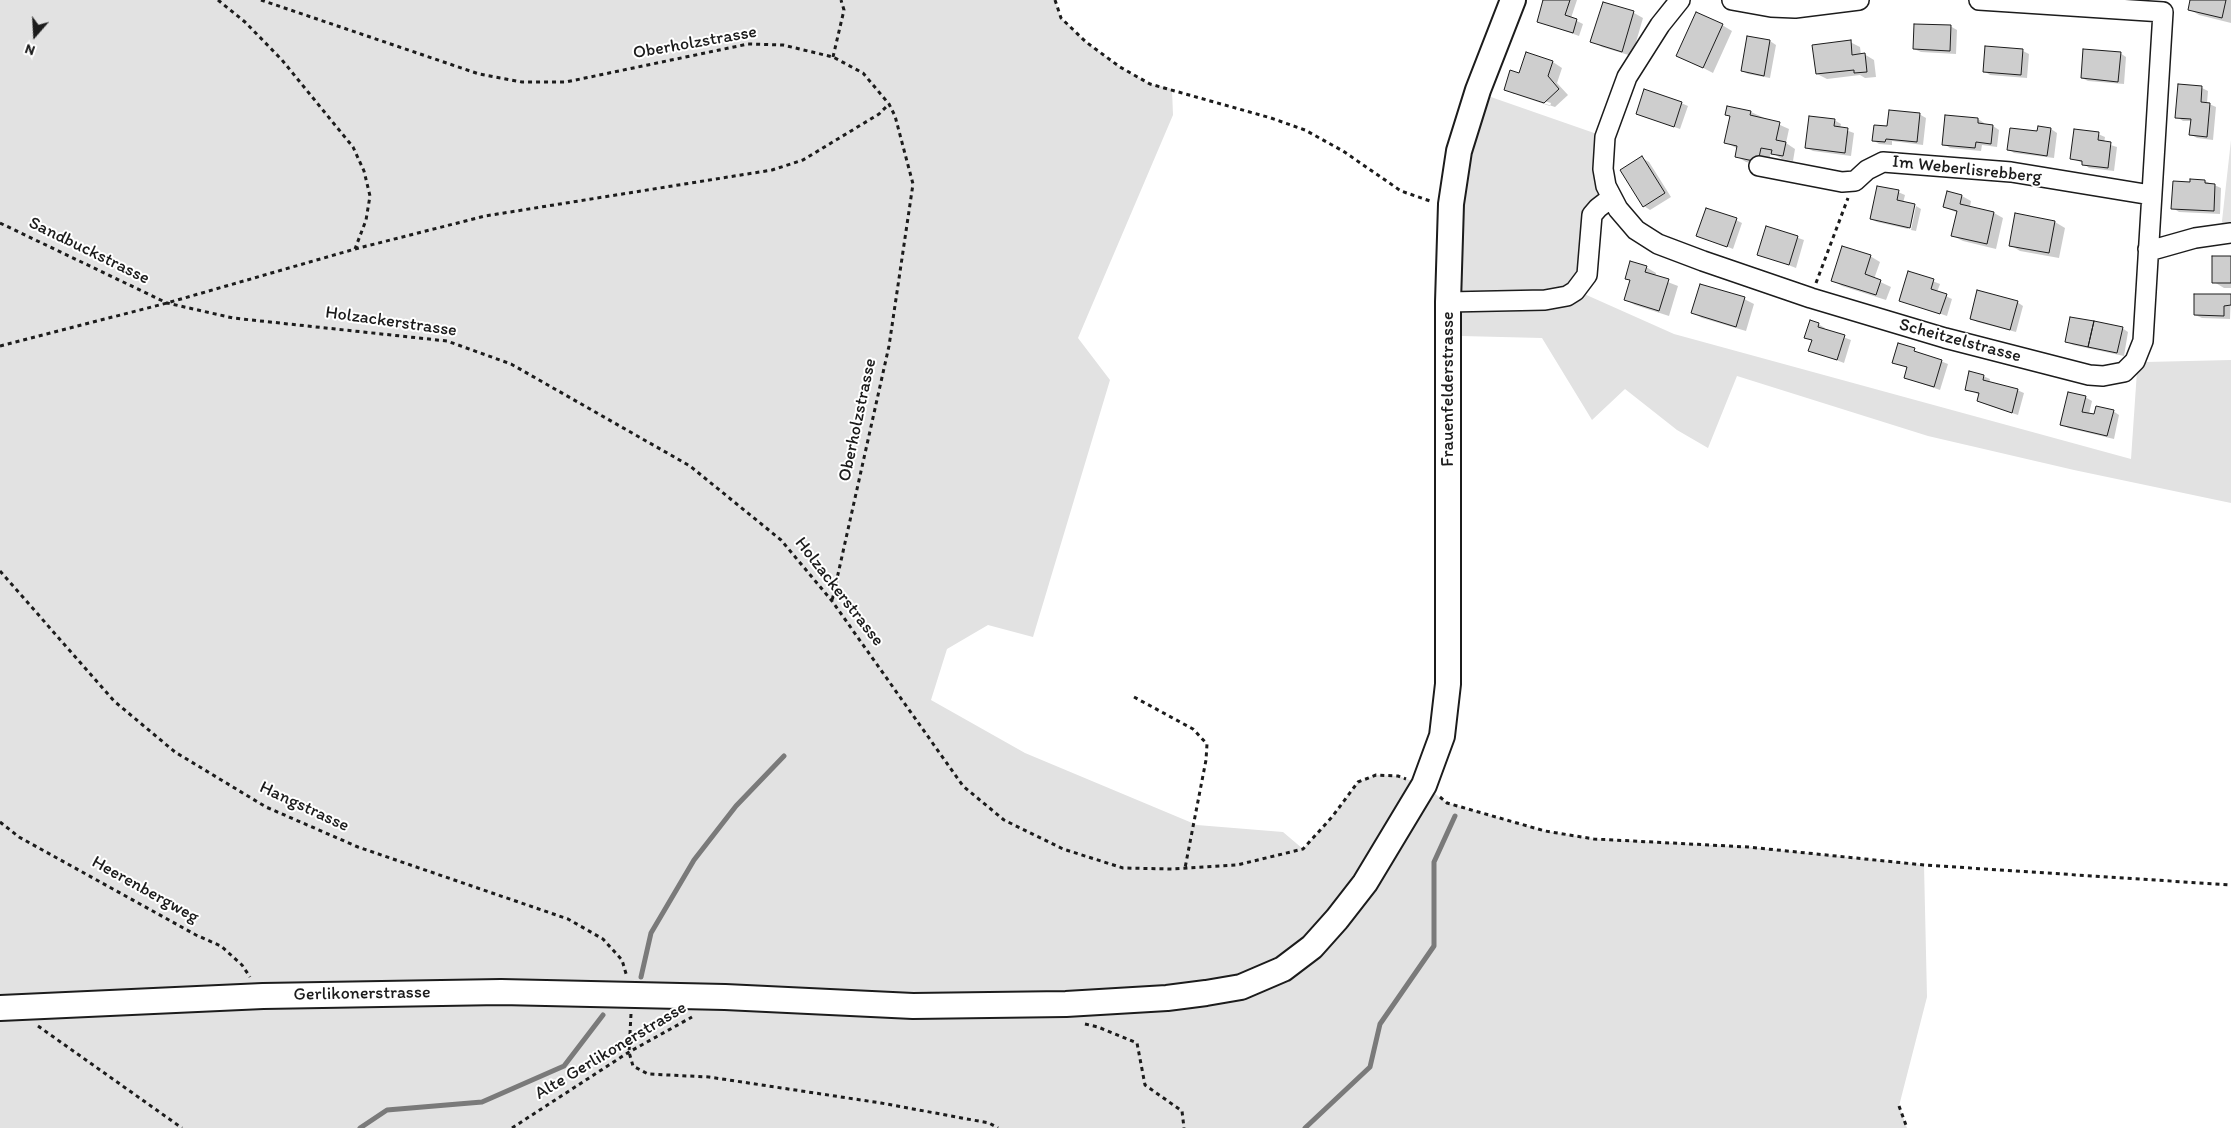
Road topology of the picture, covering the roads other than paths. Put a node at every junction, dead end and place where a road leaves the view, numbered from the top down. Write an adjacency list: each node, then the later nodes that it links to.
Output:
1 (1513, 0): 12 (street, Frauenfelderstrasse)
2 (1680, 0): 9 (street, Scheitzelstrasse)
3 (1732, 0): 4 (street)
4 (1859, 0)
5 (1979, 0): 6 (street)
6 (2164, 6): 8 (street)
7 (1759, 166): 8 (street, Im Weberlisrebberg)
8 (2151, 196): 11 (street)
9 (1611, 198): 11 (street, Scheitzelstrasse); 12 (street)
10 (2231, 233): 11 (street)
11 (2148, 249)
12 (1448, 302): 13 (street, Frauenfelderstrasse)
13 (725, 996): 14 (street, Gerlikonerstrasse)
14 (6, 1008)

